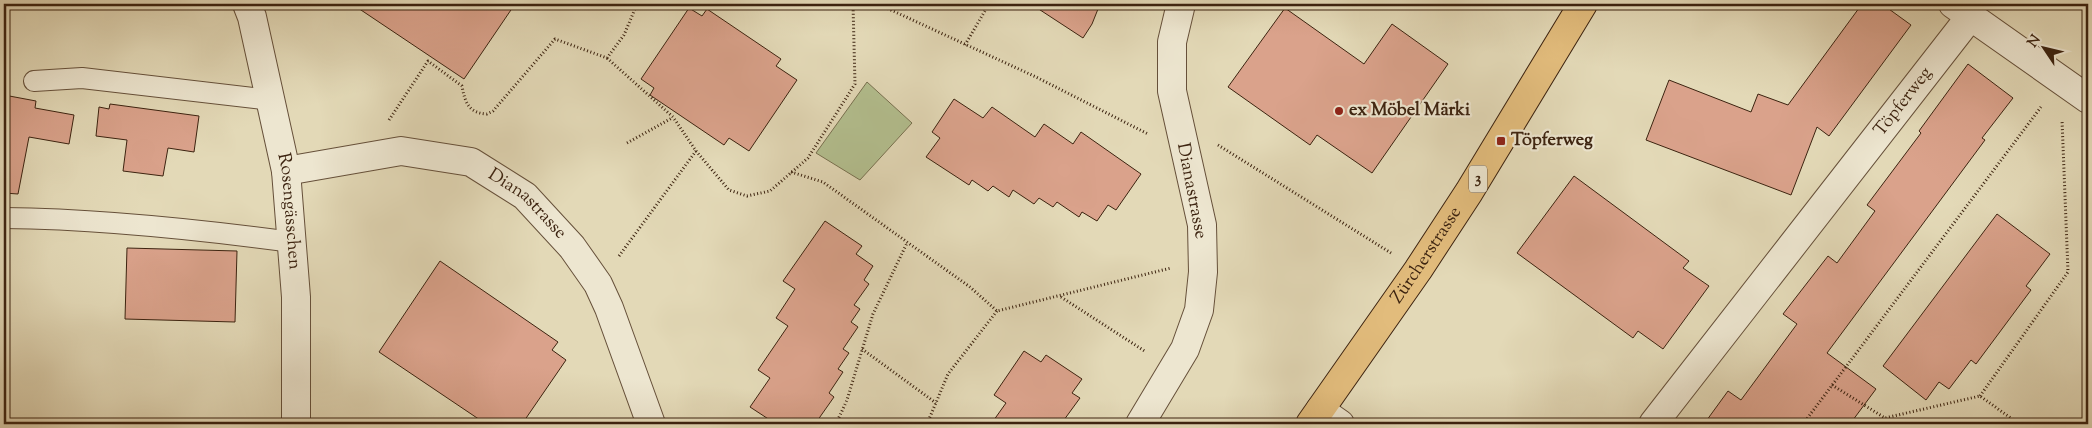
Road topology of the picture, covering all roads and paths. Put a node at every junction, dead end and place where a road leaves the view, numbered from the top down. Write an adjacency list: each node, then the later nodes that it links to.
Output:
1 (247, 4): 13 (street, Rosengässchen)
2 (637, 4): 9 (path)
3 (853, 4): 19 (path)
4 (989, 4): 8 (path)
5 (1181, 4): 23 (street, Dianastrasse)
6 (1583, 4): 33 (main road, Zürcherstrasse / 3)
7 (1962, 11): 10 (street); 39 (street, Töpferweg)
8 (966, 45)
9 (607, 58): 14 (path); 17 (path)
10 (2061, 80): 12 (street); 29 (path); 30 (path)
11 (34, 81): 13 (lane)
12 (2088, 99)
13 (271, 100): 18 (street, Rosengässchen)
14 (673, 117): 15 (path); 16 (path)
15 (627, 143)
16 (696, 151): 19 (path); 24 (path)
17 (364, 157): 18 (street, Dianastrasse); 24 (street, Dianastrasse)
18 (286, 171): 21 (street, Rosengässchen)
19 (791, 172): 22 (path)
20 (4, 218): 21 (lane)
21 (292, 242): 34 (street, Rosengässchen)
22 (907, 243): 26 (path); 27 (path)
23 (1203, 259): 25 (path); 28 (street, Dianastrasse)
24 (598, 284): 35 (street, Dianastrasse)
25 (1060, 296): 26 (path); 28 (path)
26 (997, 311): 31 (path)
27 (862, 349): 31 (path); 36 (path)
28 (1174, 369): 38 (street, Dianastrasse)
29 (1832, 385): 32 (path); 40 (path)
30 (1980, 396): 32 (path); 42 (path)
31 (936, 403): 37 (path)
32 (1885, 418): 41 (path)
33 (1323, 419)
34 (296, 424)
35 (651, 424)
36 (836, 424)
37 (927, 424)
38 (1140, 424)
39 (1653, 424)
40 (1803, 424)
41 (1885, 424)
42 (2019, 424)

